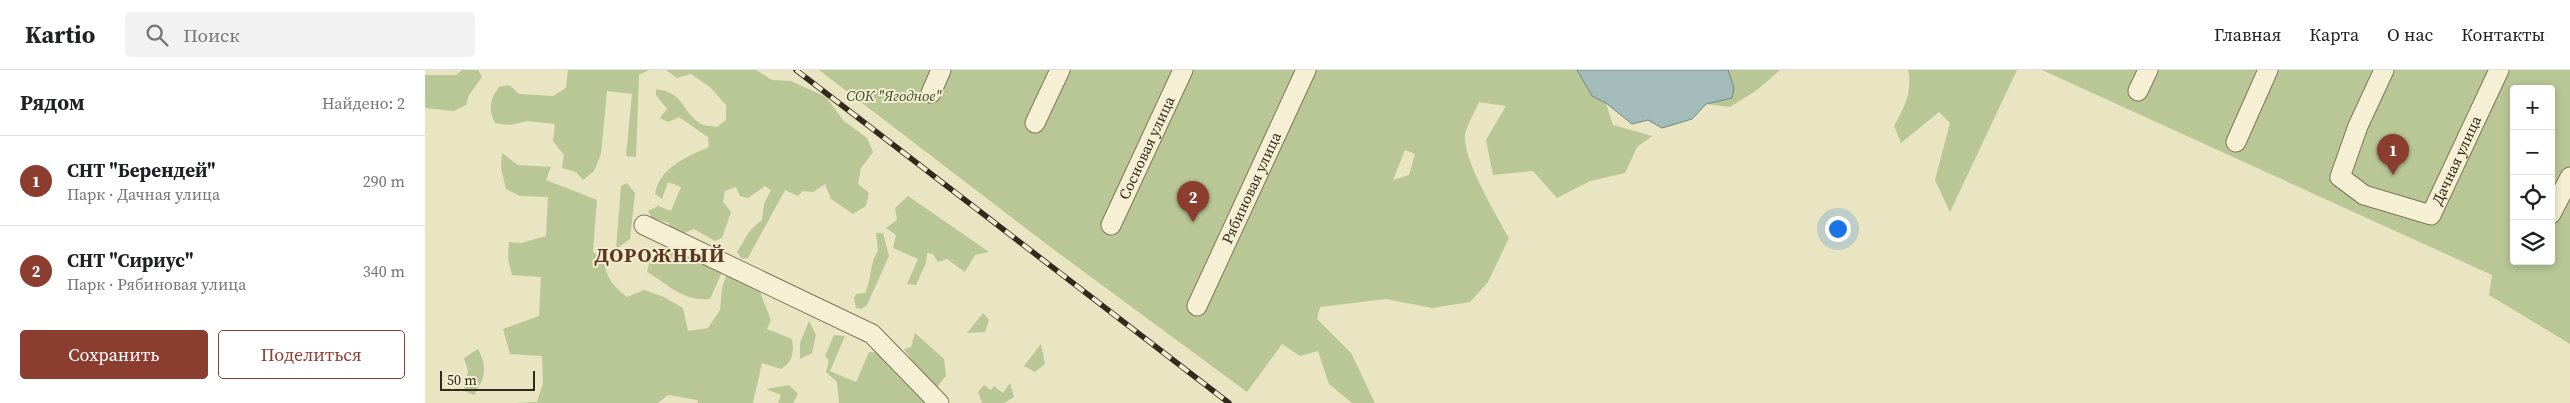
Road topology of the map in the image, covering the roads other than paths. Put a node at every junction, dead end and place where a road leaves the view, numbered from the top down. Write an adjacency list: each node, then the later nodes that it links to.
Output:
1 (941, 70): 10 (street)
2 (1060, 70): 11 (street)
3 (1183, 70): 16 (street, Сосновая улица)
4 (1306, 70): 17 (street, Рябиновая улица)
5 (2148, 70): 9 (street)
6 (2268, 70): 12 (street)
7 (2384, 70): 8 (street, Дачная улица)
8 (2499, 70)
9 (2138, 91)
10 (931, 93)
11 (1035, 123)
12 (2236, 142)
13 (2570, 177): 14 (street)
14 (2555, 206)
15 (644, 225): 18 (street)
16 (1111, 225)
17 (1197, 306)
18 (939, 403)

